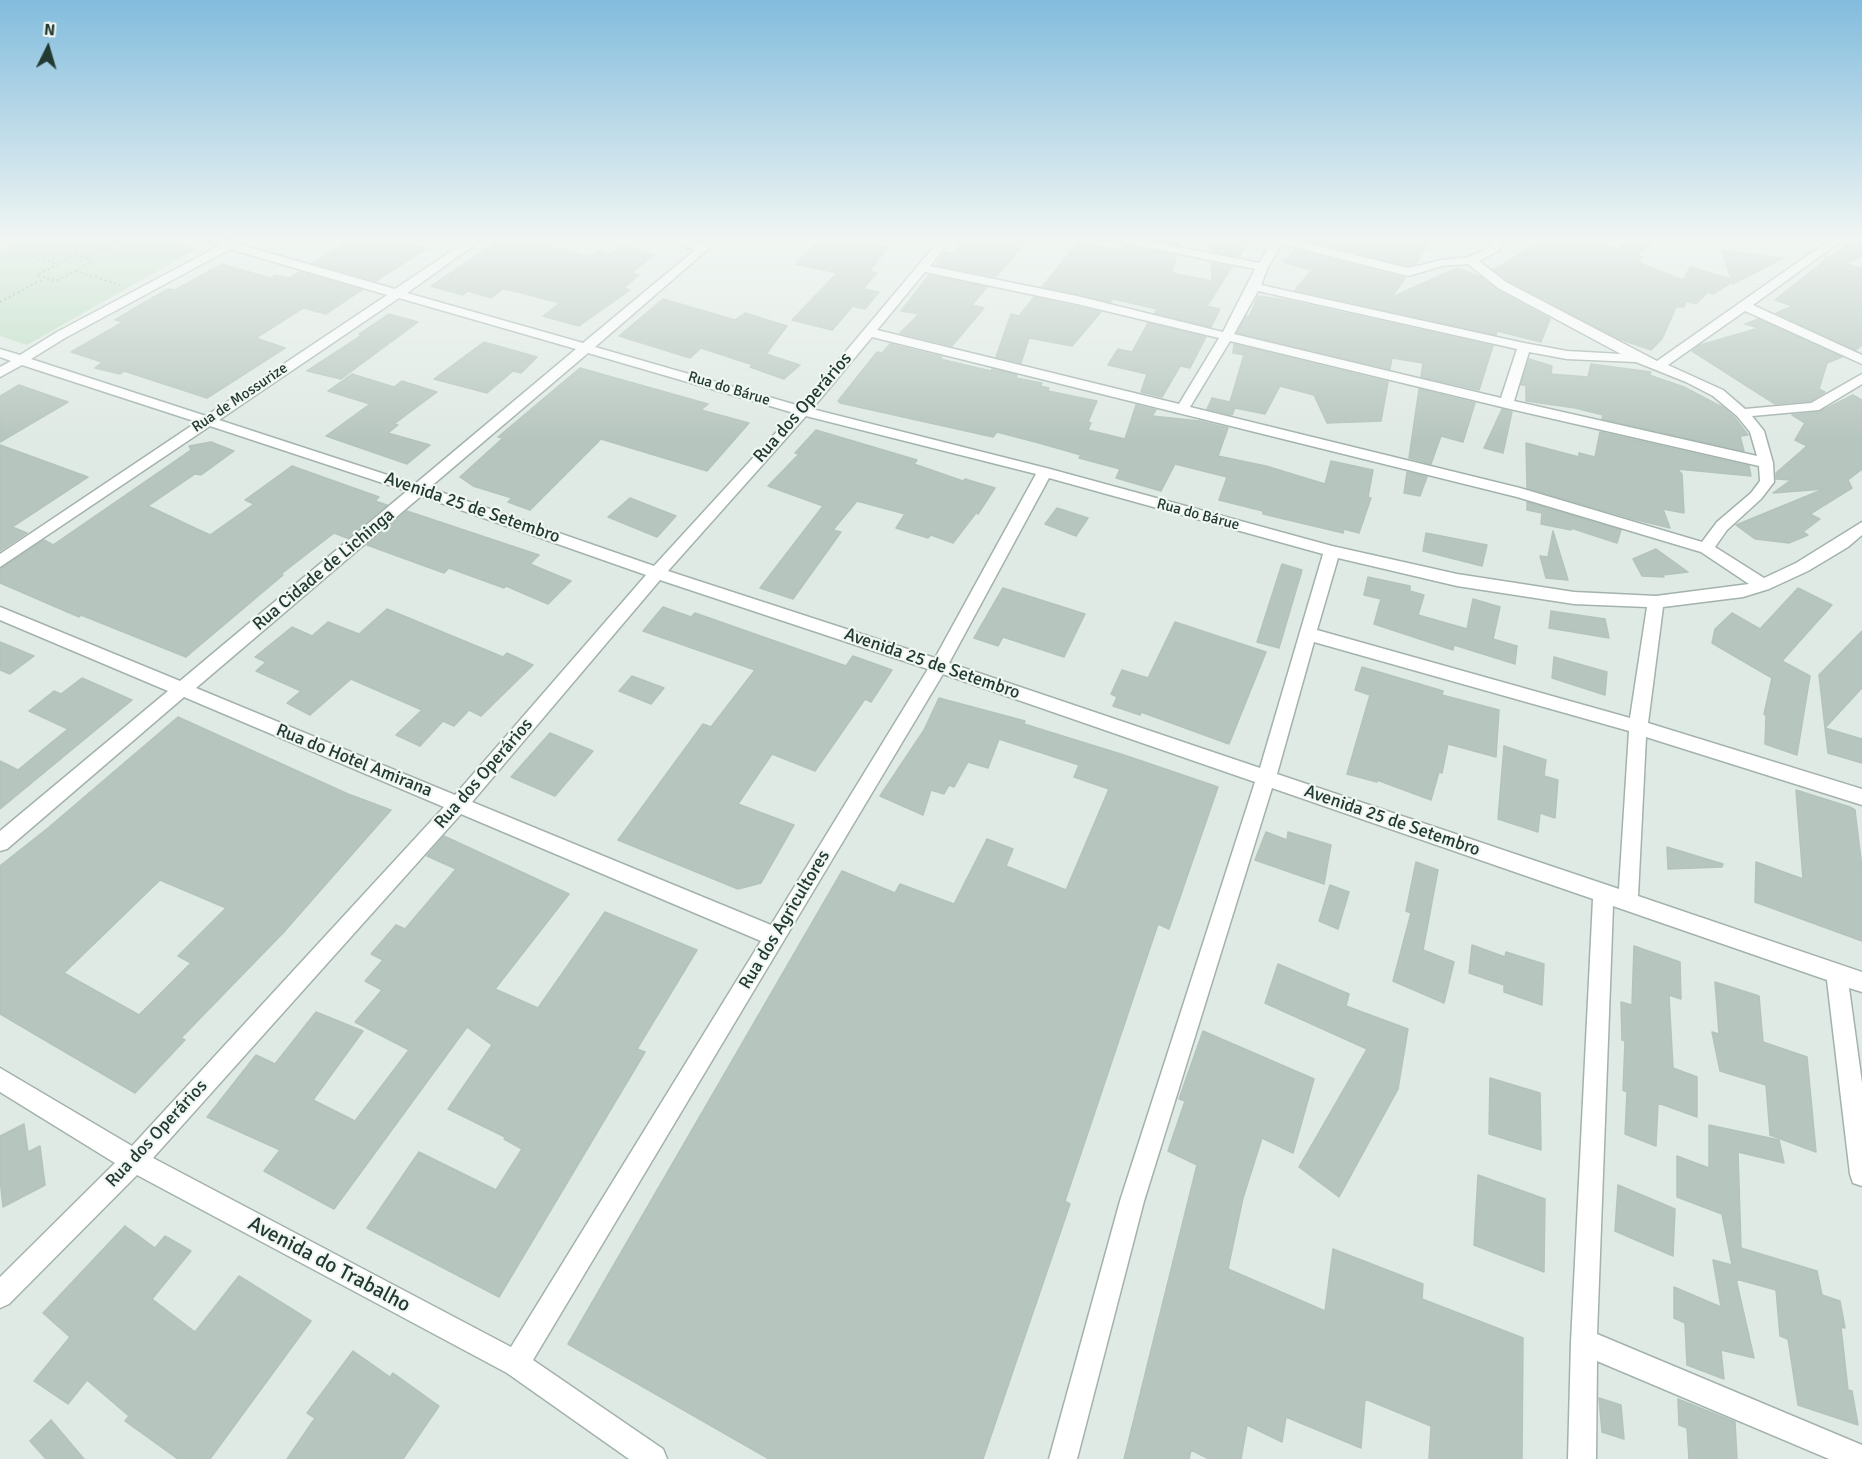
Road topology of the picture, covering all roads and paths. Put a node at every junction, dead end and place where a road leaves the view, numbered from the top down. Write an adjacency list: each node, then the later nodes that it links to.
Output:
1 (121, 304): 18 (street)
2 (380, 304): 27 (street, Rua de Mossurize)
3 (436, 304): 14 (street, Rua do Bárue)
4 (637, 304): 14 (street, Rua Cidade de Lichinga)
5 (891, 304): 12 (street, Rua dos Operários)
6 (1094, 304): 13 (street)
7 (1245, 304): 13 (street)
8 (1331, 304): 15 (street)
9 (1538, 304): 17 (street)
10 (1748, 304): 11 (street)
11 (1745, 306): 19 (street); 20 (street)
12 (868, 332): 24 (street); 25 (street, Rua dos Operários)
13 (1227, 336): 23 (street); 24 (street)
14 (587, 347): 25 (street, Rua do Bárue); 30 (street, Rua Cidade de Lichinga)
15 (1524, 347): 17 (street); 23 (street)
16 (0, 353): 18 (street, Avenida 25 de Setembro)
17 (1639, 358): 20 (street)
18 (22, 360): 21 (street); 27 (street, Avenida 25 de Setembro)
19 (1862, 360)
20 (1660, 365): 26 (street)
21 (0, 373)
22 (1862, 378): 26 (street)
23 (1506, 404): 28 (street)
24 (1182, 410): 34 (street)
25 (803, 411): 29 (street, Rua do Bárue); 37 (street, Rua dos Operários)
26 (1742, 413): 28 (street)
27 (209, 419): 30 (street, Avenida 25 de Setembro); 36 (street, Rua de Mossurize)
28 (1766, 463): 34 (street)
29 (1046, 472): 35 (street, Rua do Bárue); 42 (street, Rua dos Agricultores)
30 (419, 490): 37 (street, Avenida 25 de Setembro); 43 (street, Rua Cidade de Lichinga)
31 (1862, 527): 32 (street, Rua do Bárue)
32 (1843, 543): 33 (street); 38 (street, Rua do Bárue)
33 (1862, 548)
34 (1706, 549): 38 (street)
35 (1332, 551): 39 (street, Rua do Bárue); 41 (street)
36 (0, 562)
37 (657, 573): 42 (street, Avenida 25 de Setembro); 47 (street, Rua dos Operários)
38 (1763, 585): 39 (street, Rua do Bárue)
39 (1656, 602): 44 (street)
40 (0, 613): 43 (street, Rua do Hotel Amirana)
41 (1308, 634): 44 (street); 45 (street)
42 (939, 666): 45 (street, Avenida 25 de Setembro); 51 (street, Rua dos Agricultores)
43 (181, 690): 47 (street, Rua do Hotel Amirana); 48 (street, Rua Cidade de Lichinga)
44 (1638, 727): 46 (street); 50 (street)
45 (1266, 778): 49 (street, Avenida 25 de Setembro); 61 (street)
46 (1862, 797)
47 (459, 804): 51 (street, Rua do Hotel Amirana); 55 (street, Rua dos Operários)
48 (0, 843)
49 (1603, 893): 50 (street, Avenida 25 de Setembro); 58 (street)
50 (1629, 901): 52 (street, Avenida 25 de Setembro)
51 (775, 937): 59 (street, Rua dos Agricultores)
52 (1837, 974): 53 (street, Avenida 25 de Setembro); 56 (street)
53 (1862, 982)
54 (0, 1079): 55 (street, Avenida do Trabalho)
55 (134, 1161): 57 (street, Rua dos Operários); 59 (street, Avenida do Trabalho)
56 (1862, 1174)
57 (0, 1295)
58 (1584, 1342): 62 (street); 63 (street)
59 (516, 1364): 60 (street, Avenida do Trabalho)
60 (653, 1459)
61 (1063, 1459)
62 (1582, 1459)
63 (1862, 1459)

